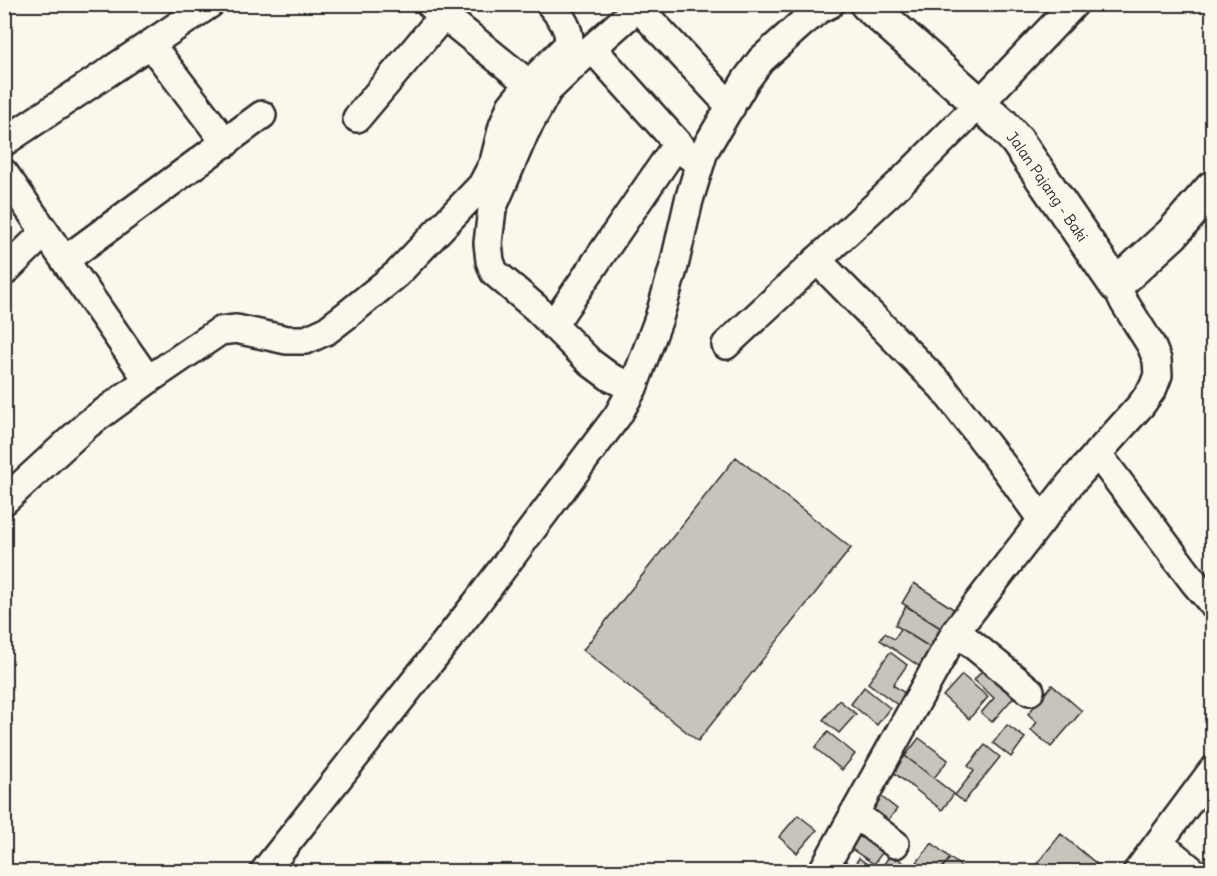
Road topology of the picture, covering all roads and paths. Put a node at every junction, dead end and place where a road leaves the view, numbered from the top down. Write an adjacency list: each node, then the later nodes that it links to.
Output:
1 (210, 4): 8 (street)
2 (550, 4): 10 (street)
3 (867, 4): 11 (main road, Jalan Pajang - Baki)
4 (1074, 4): 11 (street)
5 (636, 6): 9 (street); 12 (street)
6 (820, 6): 12 (street)
7 (437, 10): 10 (street); 14 (street)
8 (151, 45): 15 (street); 16 (street)
9 (592, 48): 17 (street); 26 (street)
10 (529, 84): 28 (street)
11 (980, 104): 23 (street); 25 (main road, Jalan Pajang - Baki)
12 (730, 106): 18 (street)
13 (262, 115): 16 (street)
14 (357, 118)
15 (4, 142)
16 (226, 143): 22 (street)
17 (677, 144): 18 (street); 26 (street)
18 (698, 166): 29 (street)
19 (4, 173): 21 (street)
20 (1212, 188): 25 (main road)
21 (45, 232): 22 (street); 24 (street)
22 (65, 260): 28 (street)
23 (817, 260): 27 (street); 32 (street)
24 (4, 272)
25 (1116, 285): 30 (street)
26 (553, 325): 29 (street)
27 (726, 345)
28 (148, 380): 31 (street)
29 (633, 388): 40 (street)
30 (1097, 453): 32 (street); 33 (street)
31 (4, 501)
32 (1042, 520): 34 (street)
33 (1212, 603)
34 (956, 631): 35 (street); 37 (street)
35 (1030, 691)
36 (1212, 771): 38 (street)
37 (855, 813): 39 (street); 41 (street)
38 (1159, 843): 42 (street); 43 (street)
39 (895, 844)
40 (264, 872)
41 (822, 872)
42 (1137, 872)
43 (1194, 872)

